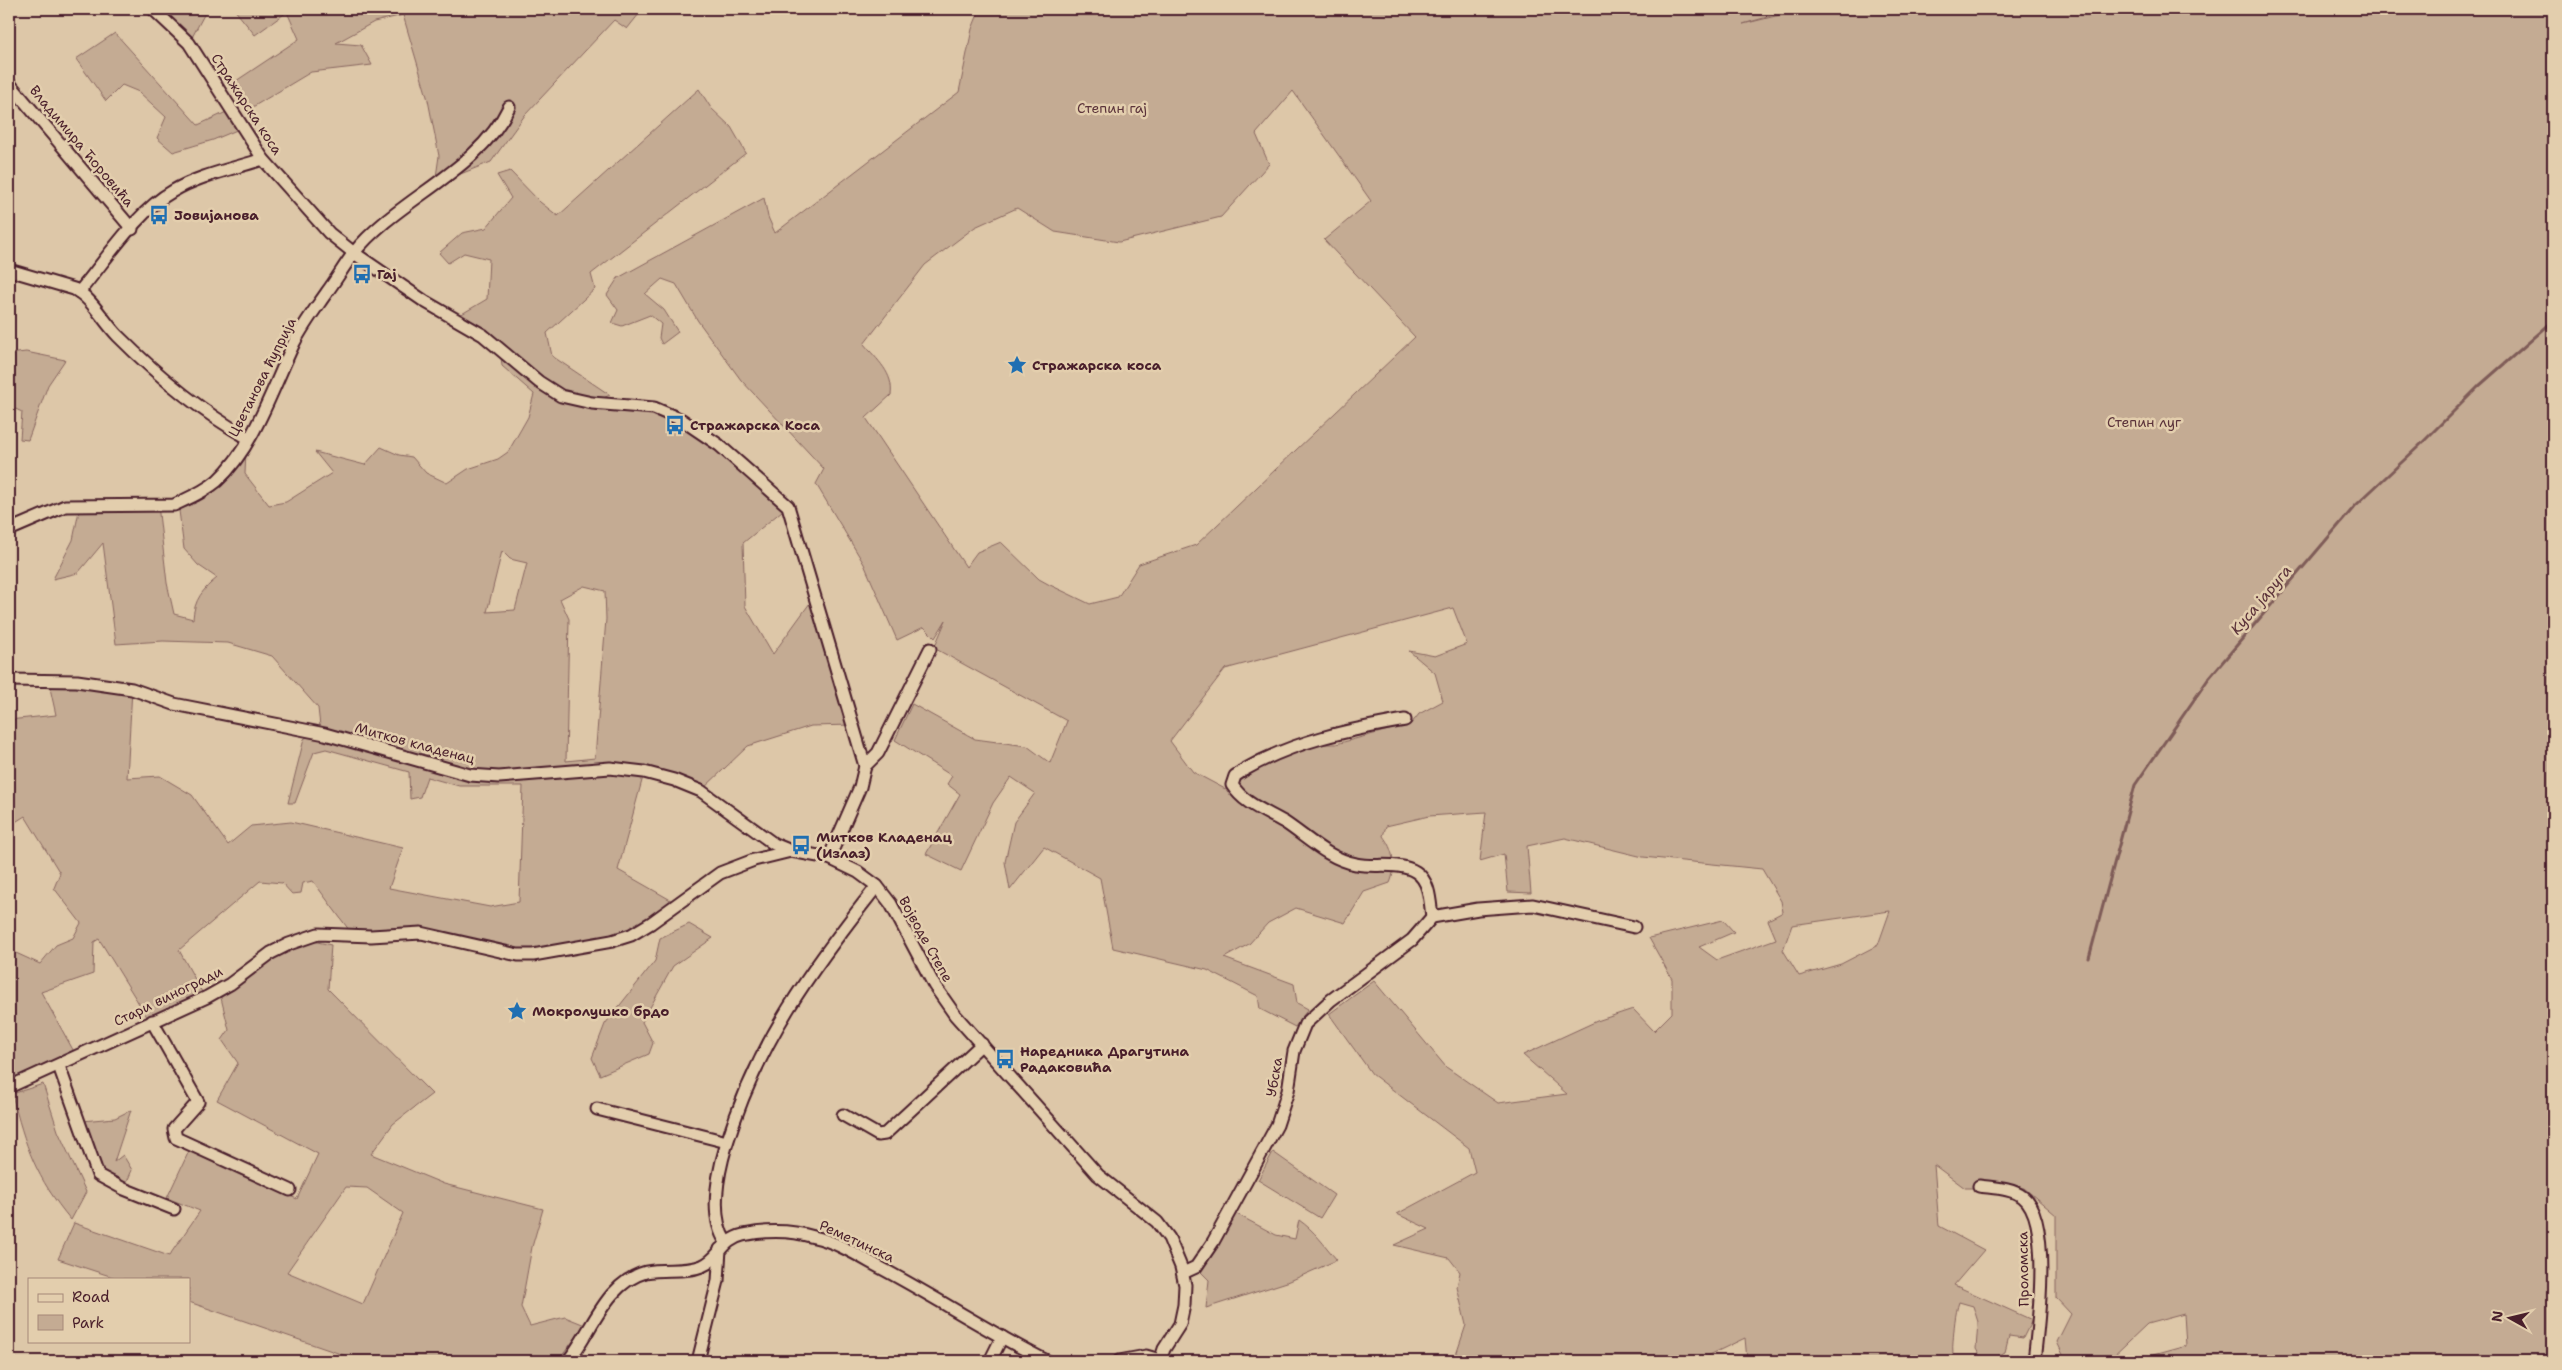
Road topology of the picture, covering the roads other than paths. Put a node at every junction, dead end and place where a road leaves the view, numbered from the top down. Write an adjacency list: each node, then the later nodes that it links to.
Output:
1 (153, 9): 4 (street, Стражарска коса)
2 (9, 83): 5 (street, Владимира Ћоровића)
3 (509, 107): 6 (street, Цветанова ћуприја)
4 (263, 160): 5 (street); 6 (street, Стражарска коса)
5 (132, 229): 8 (street)
6 (354, 253): 9 (street, Цветанова ћуприја); 14 (street, Стражарска коса)
7 (9, 270): 8 (street)
8 (79, 292): 9 (street)
9 (248, 438): 10 (street, Цветанова ћуприја)
10 (9, 530)
11 (930, 649): 14 (street)
12 (9, 680): 15 (street, Митков кладенац)
13 (1405, 720): 18 (street)
14 (866, 766): 16 (street)
15 (795, 851): 16 (street, Стари виногради); 20 (street, Стари виногради)
16 (829, 858): 17 (street, Војводе Степе)
17 (877, 886): 21 (street, Војводе Степе); 26 (street)
18 (1432, 917): 19 (street); 31 (street, Убска)
19 (1634, 927)
20 (152, 1021): 22 (street, Стари виногради); 28 (street)
21 (982, 1044): 25 (street); 31 (street, Војводе Степе)
22 (59, 1066): 23 (street, Стари виногради); 29 (street)
23 (9, 1087)
24 (596, 1110): 26 (street)
25 (843, 1115)
26 (728, 1142): 30 (street)
27 (1979, 1186): 39 (street, Проломска)
28 (290, 1190)
29 (174, 1208)
30 (723, 1246): 32 (street, Реметинска); 34 (street, Реметинска); 35 (street)
31 (1183, 1273): 33 (street, Војводе Степе)
32 (1002, 1337): 36 (street); 37 (street, Реметинска)
33 (1160, 1360): 38 (street)
34 (568, 1361)
35 (698, 1361)
36 (990, 1361)
37 (1048, 1361)
38 (1119, 1361)
39 (2034, 1361)

